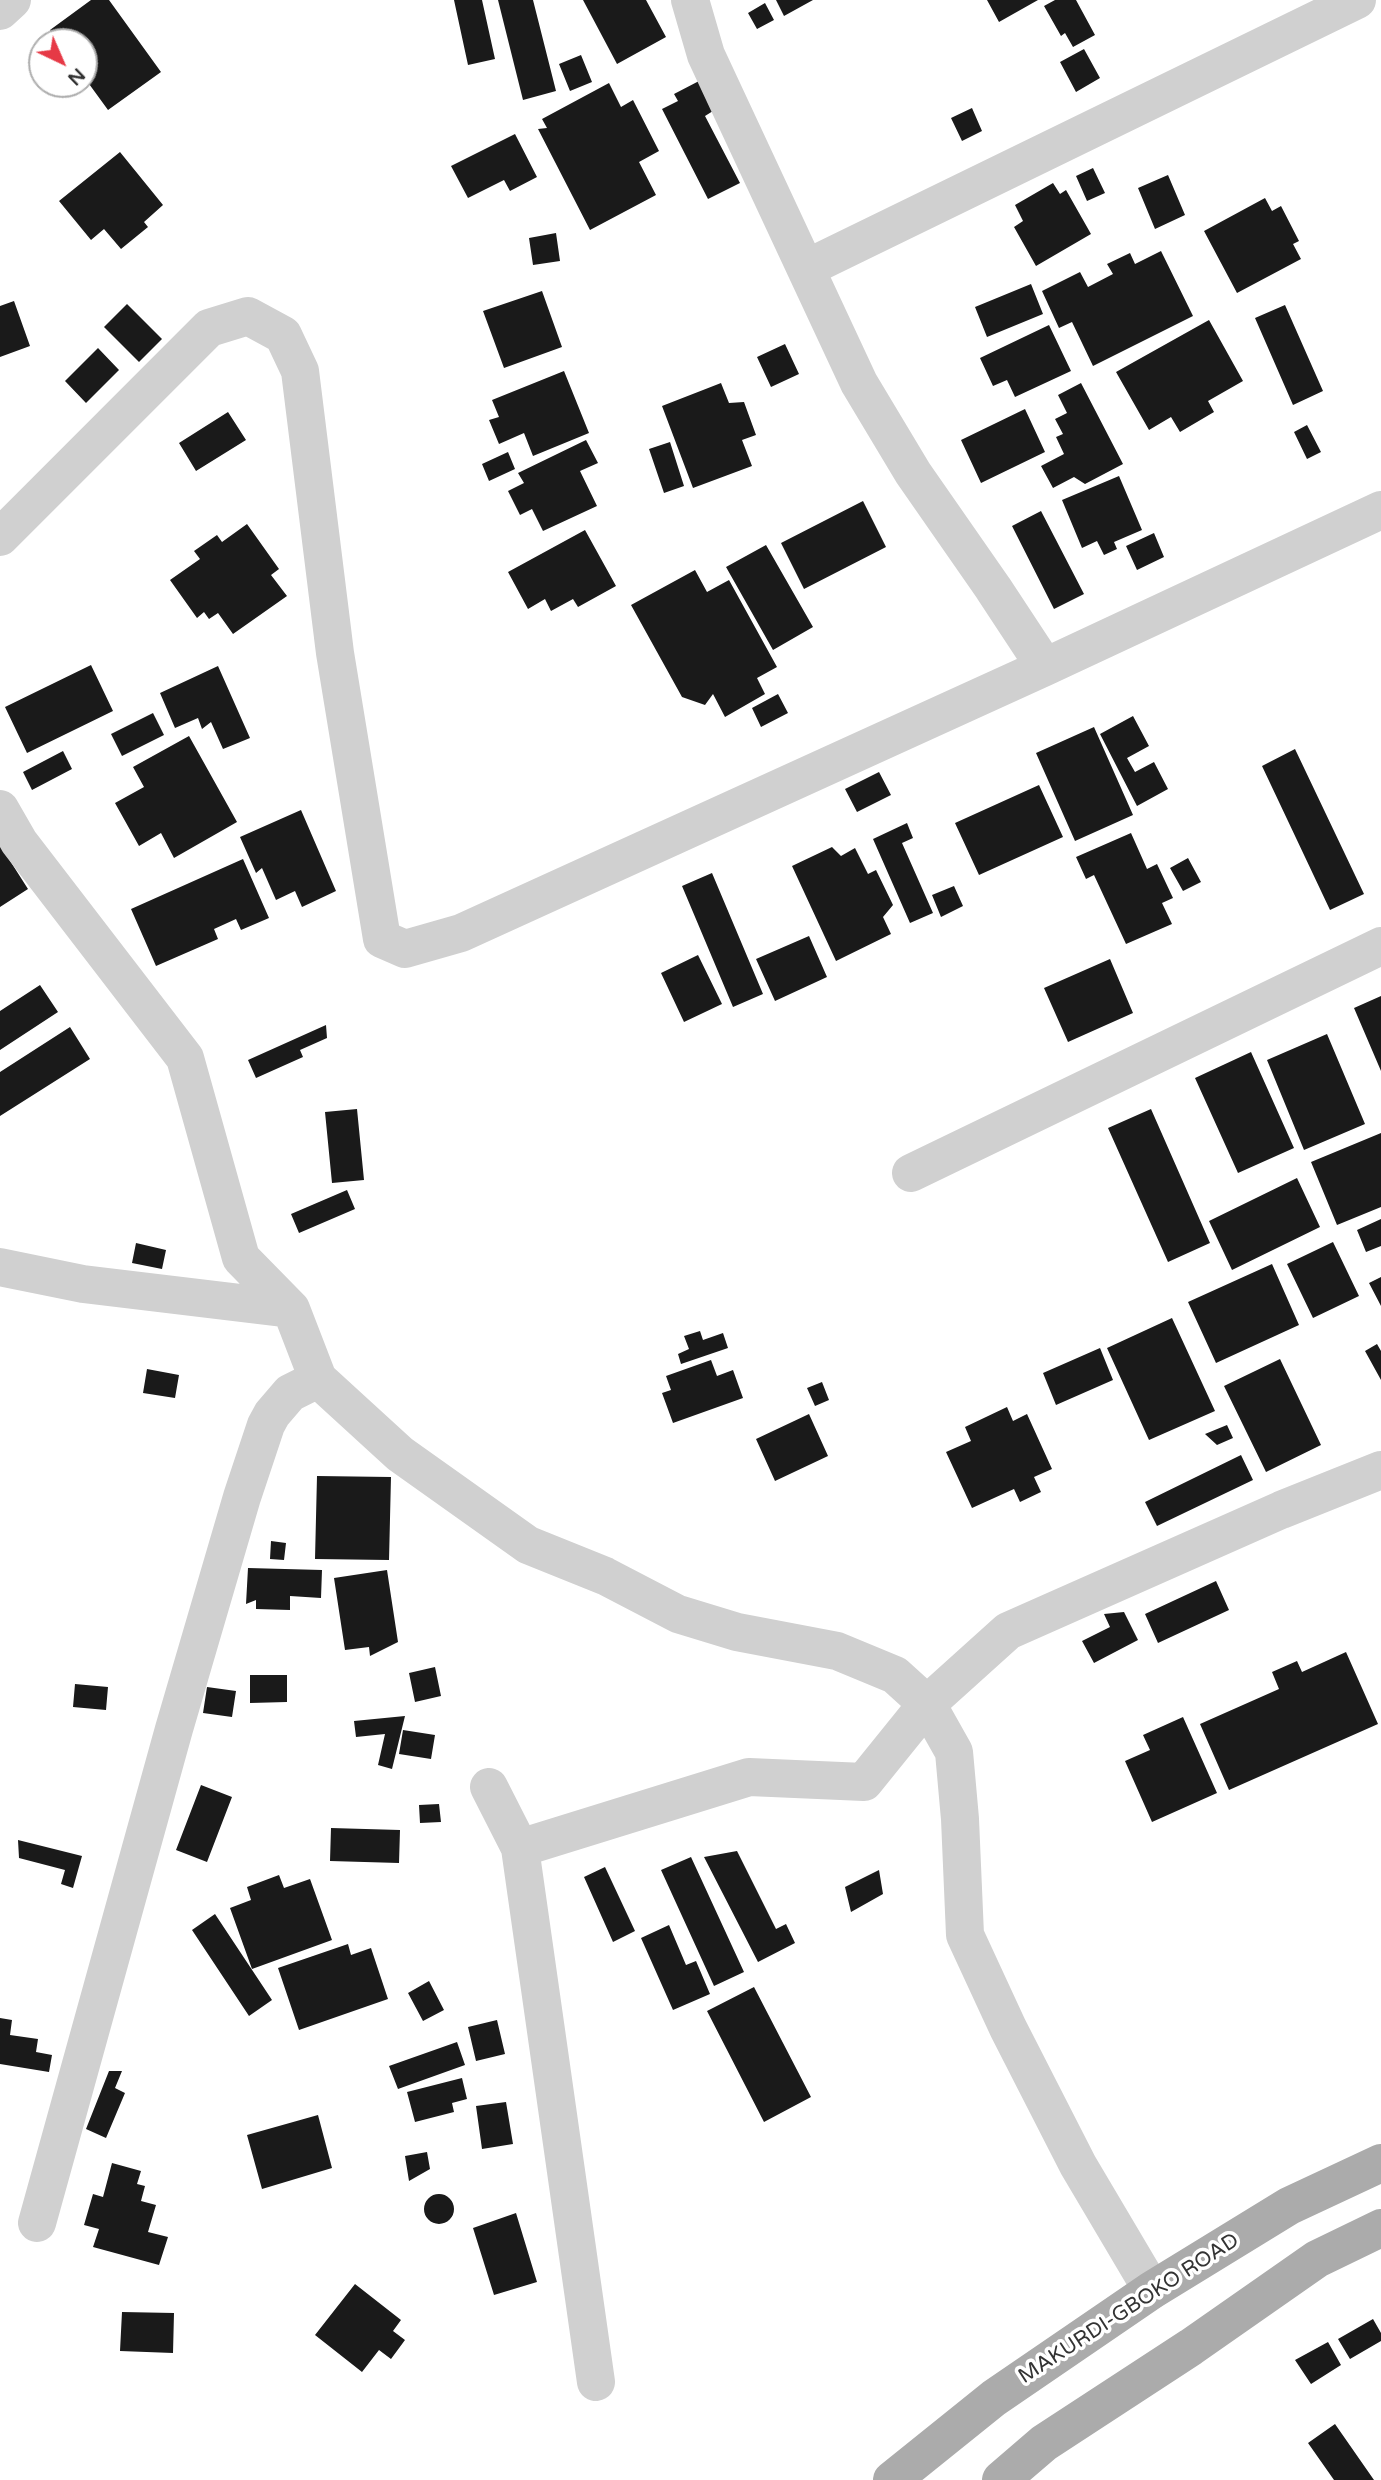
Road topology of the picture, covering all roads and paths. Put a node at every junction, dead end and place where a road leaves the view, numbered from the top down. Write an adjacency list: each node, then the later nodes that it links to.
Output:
1 (12, 0): 4 (street)
2 (690, 0): 5 (street)
3 (1357, 0): 5 (street)
4 (0, 11)
5 (807, 268): 8 (street)
6 (1381, 510): 8 (street)
7 (0, 537): 8 (street)
8 (1045, 667)
9 (0, 809): 13 (street)
10 (1381, 946): 11 (street)
11 (911, 1173)
12 (0, 1267): 13 (street)
13 (291, 1309): 14 (street)
14 (318, 1379): 16 (street); 20 (street)
15 (1381, 1470): 16 (street)
16 (927, 1704): 18 (street); 22 (street)
17 (489, 1787): 18 (street)
18 (520, 1848): 23 (street)
19 (1381, 2163): 22 (main road, MAKURDI-GBOKO ROAD)
20 (37, 2223)
21 (1381, 2228): 25 (main road)
22 (1152, 2290): 24 (main road, MAKURDI-GBOKO ROAD)
23 (596, 2382)
24 (892, 2480)
25 (1001, 2480)

